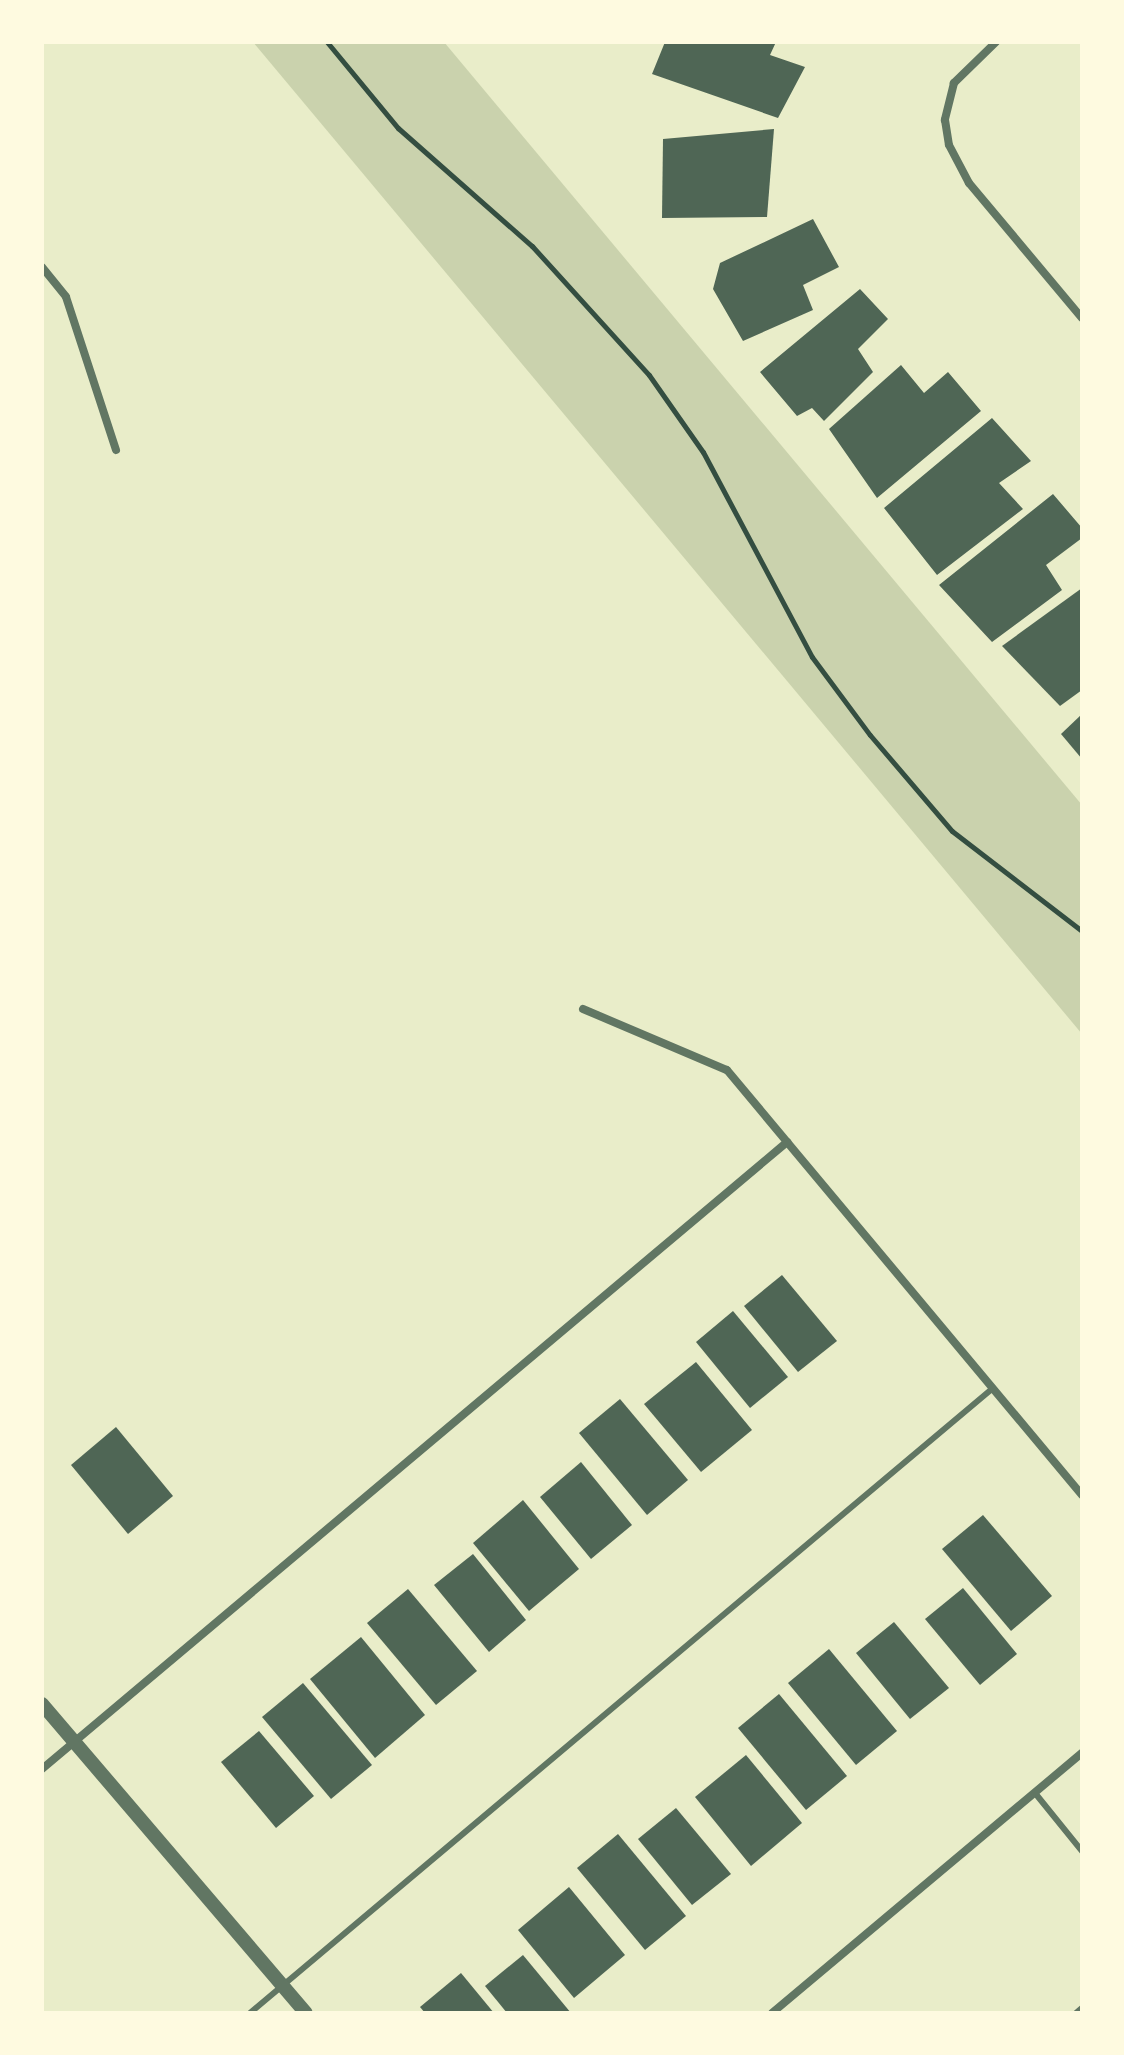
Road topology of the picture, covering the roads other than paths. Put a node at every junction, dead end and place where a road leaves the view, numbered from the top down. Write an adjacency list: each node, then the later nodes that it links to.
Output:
1 (996, 42): 3 (street)
2 (42, 267): 4 (street)
3 (1082, 318)
4 (116, 450)
5 (583, 1009): 6 (street)
6 (787, 1142): 7 (street); 10 (street)
7 (993, 1388): 8 (street); 15 (lane)
8 (1082, 1495)
9 (42, 1704): 10 (street)
10 (75, 1743): 12 (street); 15 (street)
11 (1082, 1753): 13 (street)
12 (42, 1769)
13 (1035, 1793): 14 (lane); 19 (street)
14 (1082, 1851)
15 (282, 1985): 17 (lane); 18 (street)
16 (1082, 2008): 20 (lane)
17 (250, 2013)
18 (306, 2013)
19 (772, 2013)
20 (1076, 2013)

